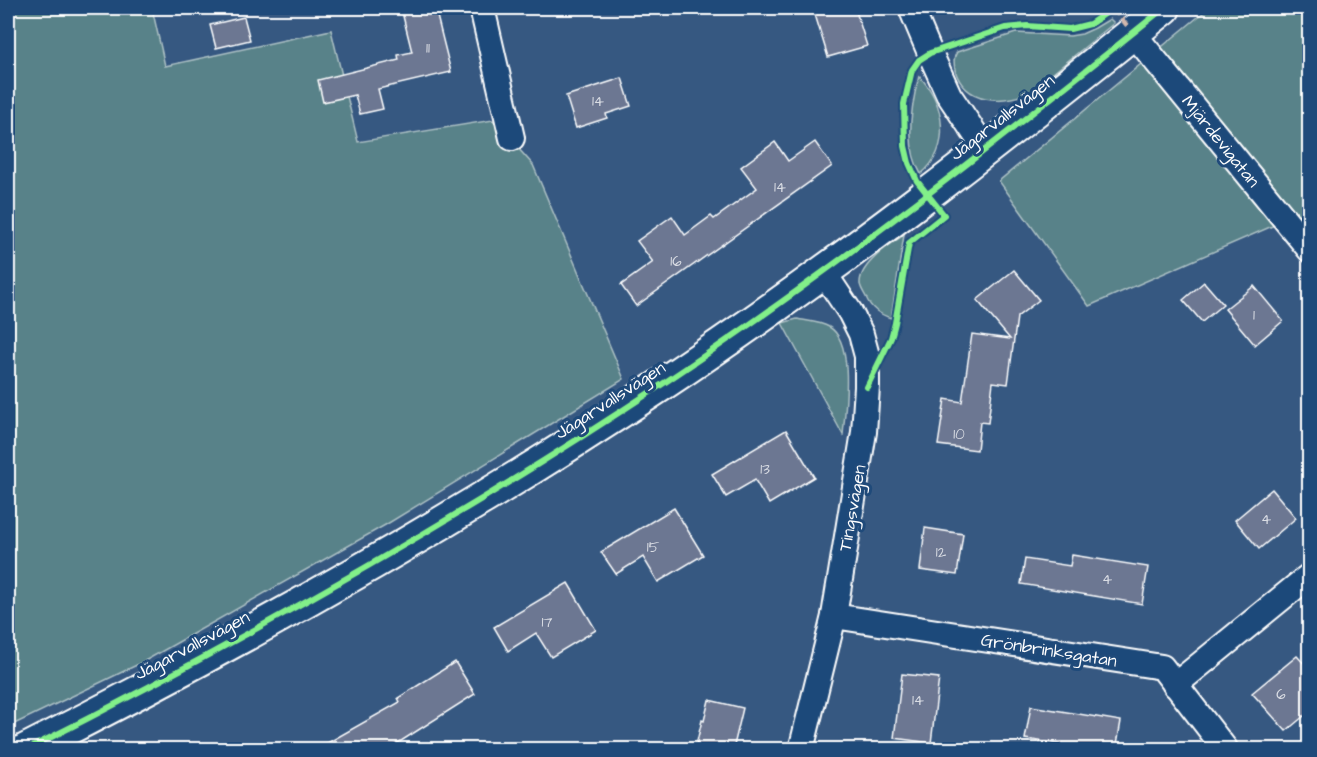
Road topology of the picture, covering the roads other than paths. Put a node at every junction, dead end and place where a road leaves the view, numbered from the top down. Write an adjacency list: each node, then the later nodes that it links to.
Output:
1 (482, 8): 5 (street)
2 (911, 8): 6 (street)
3 (1164, 8): 4 (street, Jägarvallsvägen)
4 (1133, 33): 6 (street, Jägarvallsvägen); 7 (street, Mjärdevigatan)
5 (512, 138)
6 (986, 150): 8 (street, Jägarvallsvägen)
7 (1310, 250)
8 (824, 273): 10 (street, Tingsvägen); 12 (street, Jägarvallsvägen)
9 (1310, 575): 11 (street)
10 (834, 616): 11 (street, Grönbrinksgatan); 13 (street, Tingsvägen)
11 (1175, 685): 14 (street, Grönbrinksgatan)
12 (26, 750)
13 (801, 750)
14 (1226, 750)

